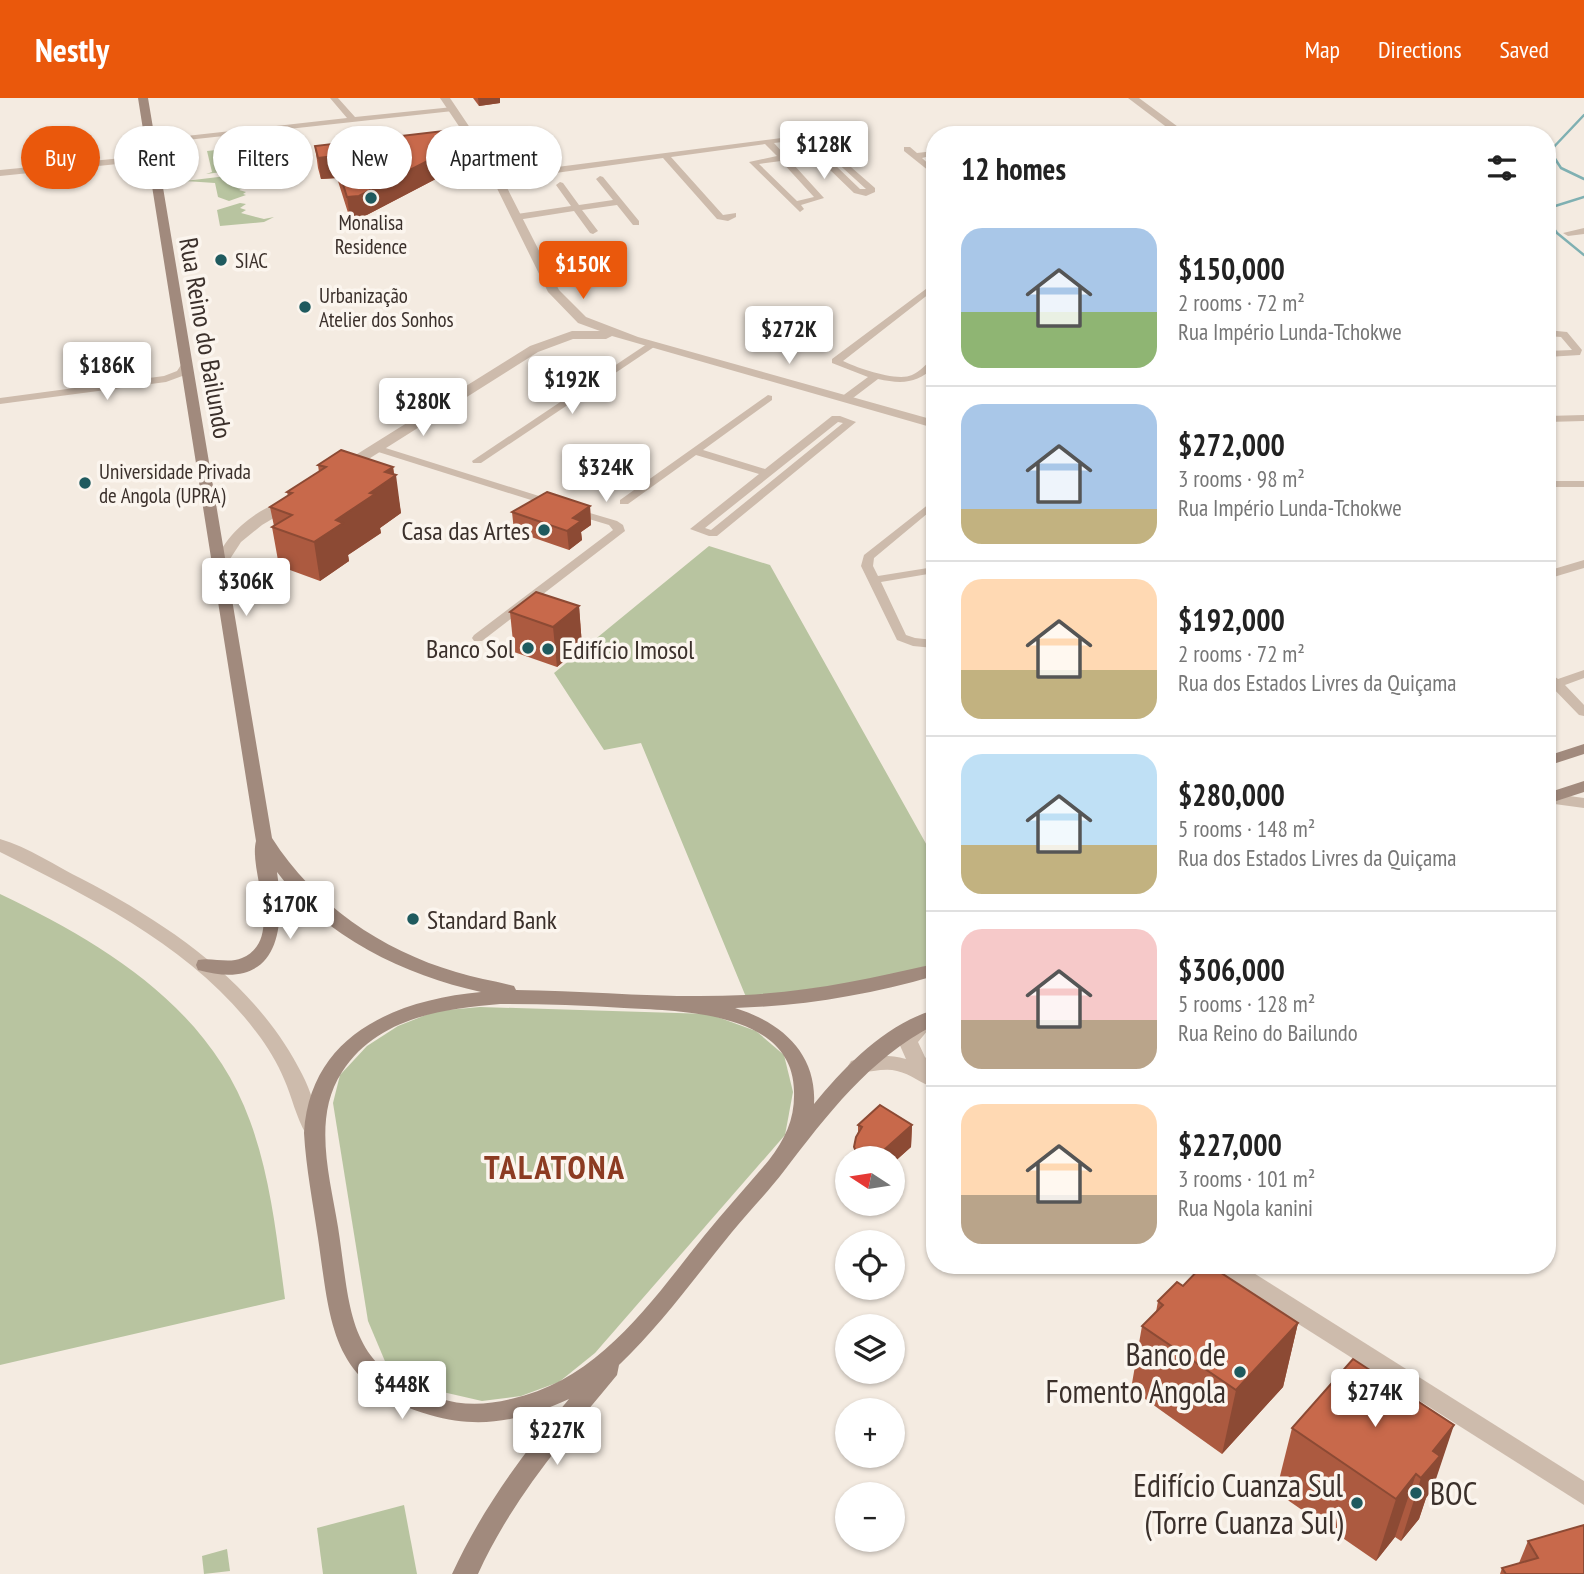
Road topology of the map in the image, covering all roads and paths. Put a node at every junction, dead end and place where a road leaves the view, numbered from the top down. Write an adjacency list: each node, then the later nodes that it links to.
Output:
1 (143, 98): 7 (main road, Rua Reino do Bailundo)
2 (334, 98): 6 (street)
3 (445, 98): 5 (street)
4 (1133, 98): 9 (street)
5 (453, 109): 6 (street); 8 (street)
6 (351, 118): 12 (street)
7 (147, 126)
8 (464, 126)
9 (1172, 126)
10 (801, 136): 10 (street); 11 (street)
11 (767, 141): 14 (street); 18 (street)
12 (199, 142)
13 (907, 149): 17 (street)
14 (670, 154): 14 (street); 20 (street)
15 (926, 154): 17 (street)
16 (114, 156): 21 (street)
17 (916, 156): 19 (street)
18 (783, 158): 18 (street)
19 (926, 165)
20 (562, 169)
21 (0, 173)
22 (600, 179): 26 (street)
23 (562, 187): 27 (street)
24 (158, 189): 40 (main road, Rua Reino do Bailundo)
25 (503, 189): 28 (street)
26 (619, 202): 27 (street); 29 (street)
27 (577, 208): 28 (street); 31 (street)
28 (517, 217): 33 (street)
29 (636, 223)
30 (1584, 230): 32 (street)
31 (593, 231)
32 (1569, 233)
33 (554, 292): 36 (street); 39 (street)
34 (926, 292): 42 (street)
35 (1556, 334): 38 (street)
36 (634, 340): 37 (street); 39 (street)
37 (650, 345): 44 (street); 53 (street)
38 (1556, 354)
39 (519, 357): 51 (street)
40 (187, 364): 45 (street); 62 (main road, Rua Reino do Bailundo)
41 (926, 368): 42 (street)
42 (877, 375): 44 (street)
43 (768, 398): 52 (street)
44 (845, 399): 46 (street)
45 (0, 401)
46 (863, 404): 49 (street); 50 (street)
47 (1584, 418): 48 (street)
48 (1556, 419)
49 (845, 420): 54 (street); 54 (street)
50 (926, 422)
51 (376, 448): 55 (street); 66 (street)
52 (695, 451): 54 (street); 59 (street)
53 (477, 461)
54 (765, 472)
55 (331, 477)
56 (1556, 484): 57 (street)
57 (1584, 484)
58 (300, 496): 62 (street)
59 (624, 502)
60 (926, 514): 65 (street)
61 (1584, 564): 64 (street)
62 (220, 571): 78 (main road, Rua Reino do Bailundo)
63 (926, 571): 65 (street)
64 (1556, 572)
65 (873, 580): 67 (street)
66 (478, 638)
67 (926, 643)
68 (1584, 674): 69 (street)
69 (1556, 678)
70 (1556, 684): 71 (street)
71 (1584, 712)
72 (1584, 749): 73 (main road)
73 (1556, 757)
74 (1584, 786): 75 (main road)
75 (1556, 796)
76 (1556, 800): 77 (street)
77 (1584, 803)
78 (262, 838): 80 (main road); 82 (main road, Rua Reino do Bailundo)
79 (0, 845): 80 (street)
80 (205, 965): 89 (street)
81 (926, 973): 83 (main road)
82 (541, 997): 83 (main road); 89 (main road)
83 (678, 1003): 90 (main road)
84 (926, 1022): 86 (main road)
85 (926, 1023): 87 (street)
86 (858, 1066): 88 (street); 90 (main road)
87 (926, 1071)
88 (926, 1074)
89 (313, 1129): 92 (main road)
90 (794, 1141): 92 (main road)
91 (1237, 1274): 93 (street)
92 (625, 1348): 94 (main road)
93 (1584, 1494)
94 (466, 1574)

